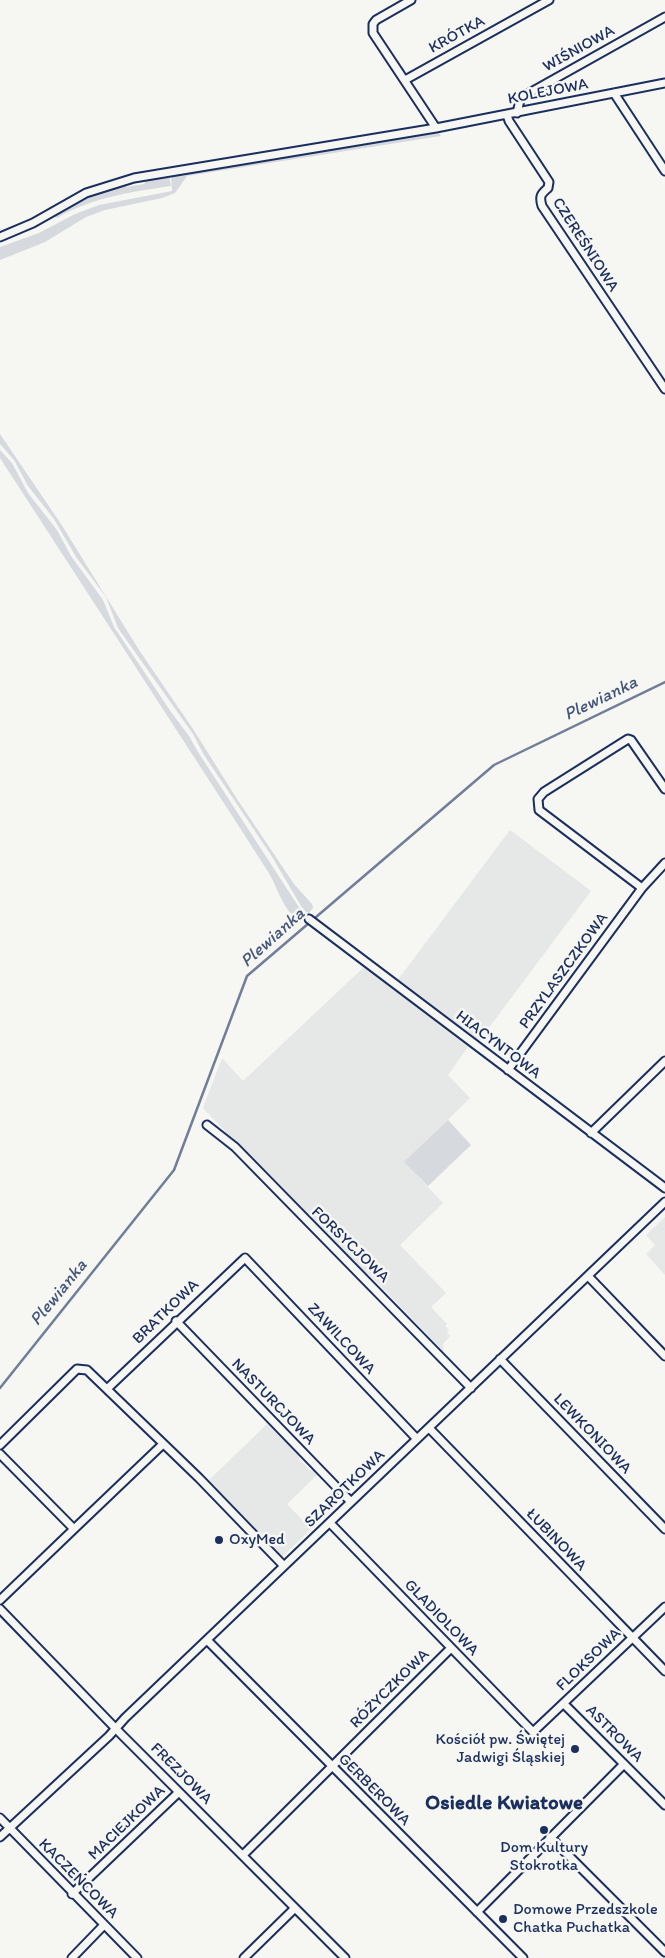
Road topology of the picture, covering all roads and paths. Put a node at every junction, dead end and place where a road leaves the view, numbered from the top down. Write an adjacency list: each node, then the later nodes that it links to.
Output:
1 (411, 0): 4 (street)
2 (549, 0): 4 (street, KRÓTKA)
3 (665, 18): 7 (street, WIŚNIOWA)
4 (405, 80): 9 (street)
5 (665, 83): 6 (street, KOLEJOWA)
6 (614, 93): 7 (street, KOLEJOWA); 10 (street)
7 (517, 113): 8 (street, KOLEJOWA)
8 (507, 115): 9 (street, KOLEJOWA); 12 (street, CZEREŚNIOWA)
9 (436, 128): 11 (street, KOLEJOWA)
10 (665, 171)
11 (0, 237)
12 (665, 389)
13 (665, 789): 15 (street)
14 (665, 863): 15 (street, PRZYLASZCZKOWA)
15 (642, 888): 18 (street, PRZYLASZCZKOWA)
16 (312, 921): 18 (street, HIACYNTOWA)
17 (665, 1061): 20 (street)
18 (508, 1070): 20 (street, HIACYNTOWA)
19 (207, 1125): 29 (street, FORSYCJOWA)
20 (591, 1133): 21 (street, HIACYNTOWA)
21 (665, 1188)
22 (665, 1202): 24 (street, SZAROTKOWA)
23 (245, 1258): 25 (street, BRATKOWA); 31 (street, ZAWILCOWA)
24 (588, 1276): 26 (street); 27 (street, SZAROTKOWA)
25 (176, 1321): 28 (street, BRATKOWA); 35 (street, NASTURCJOWA)
26 (665, 1356)
27 (500, 1359): 29 (street, SZAROTKOWA); 38 (street, LEWKONIOWA)
28 (108, 1388): 32 (street); 33 (street)
29 (471, 1388): 30 (street, SZAROTKOWA)
30 (429, 1428): 31 (street, SZAROTKOWA); 43 (street, ŁUBINOWA)
31 (417, 1439): 35 (street, SZAROTKOWA)
32 (163, 1444): 37 (street); 39 (street)
33 (0, 1445)
34 (0, 1454): 37 (street)
35 (351, 1502): 36 (street, SZAROTKOWA)
36 (330, 1523): 39 (street, SZAROTKOWA); 45 (street, GLADIOLOWA)
37 (74, 1529): 40 (street)
38 (665, 1529)
39 (284, 1566): 44 (street, SZAROTKOWA)
40 (0, 1600)
41 (665, 1607): 43 (street, FLOKSOWA)
42 (0, 1608): 48 (street, FREZJOWA)
43 (632, 1637): 46 (street, ŁUBINOWA); 47 (street, FLOKSOWA)
44 (207, 1640): 48 (street, SZAROTKOWA); 51 (street, GERBEROWA)
45 (451, 1648): 49 (street, GLADIOLOWA); 51 (street, RÓŻYCZKOWA)
46 (665, 1671)
47 (564, 1704): 49 (street, FLOKSOWA); 50 (street, ASTROWA)
48 (116, 1728): 52 (street, FREZJOWA); 55 (street, SZAROTKOWA)
49 (533, 1732)
50 (624, 1764): 53 (street, ASTROWA); 57 (street)
51 (331, 1766): 58 (street, RÓŻYCZKOWA); 61 (street, GERBEROWA)
52 (179, 1792): 58 (street, FREZJOWA); 59 (street, MACIEJKOWA)
53 (665, 1805)
54 (0, 1818): 55 (street, KACZEŃCOWA)
55 (9, 1828): 56 (street, SZAROTKOWA); 59 (street, KACZEŃCOWA)
56 (0, 1837)
57 (550, 1837): 61 (street); 63 (street)
58 (243, 1854): 60 (street, FREZJOWA)
59 (72, 1894): 62 (street, KACZEŃCOWA)
60 (295, 1908): 66 (street); 67 (street, FREZJOWA)
61 (477, 1912): 68 (street, GERBEROWA)
62 (103, 1926): 64 (street); 65 (street, KACZEŃCOWA)
63 (665, 1952)
64 (72, 1958)
65 (137, 1958)
66 (244, 1958)
67 (345, 1958)
68 (523, 1958)

